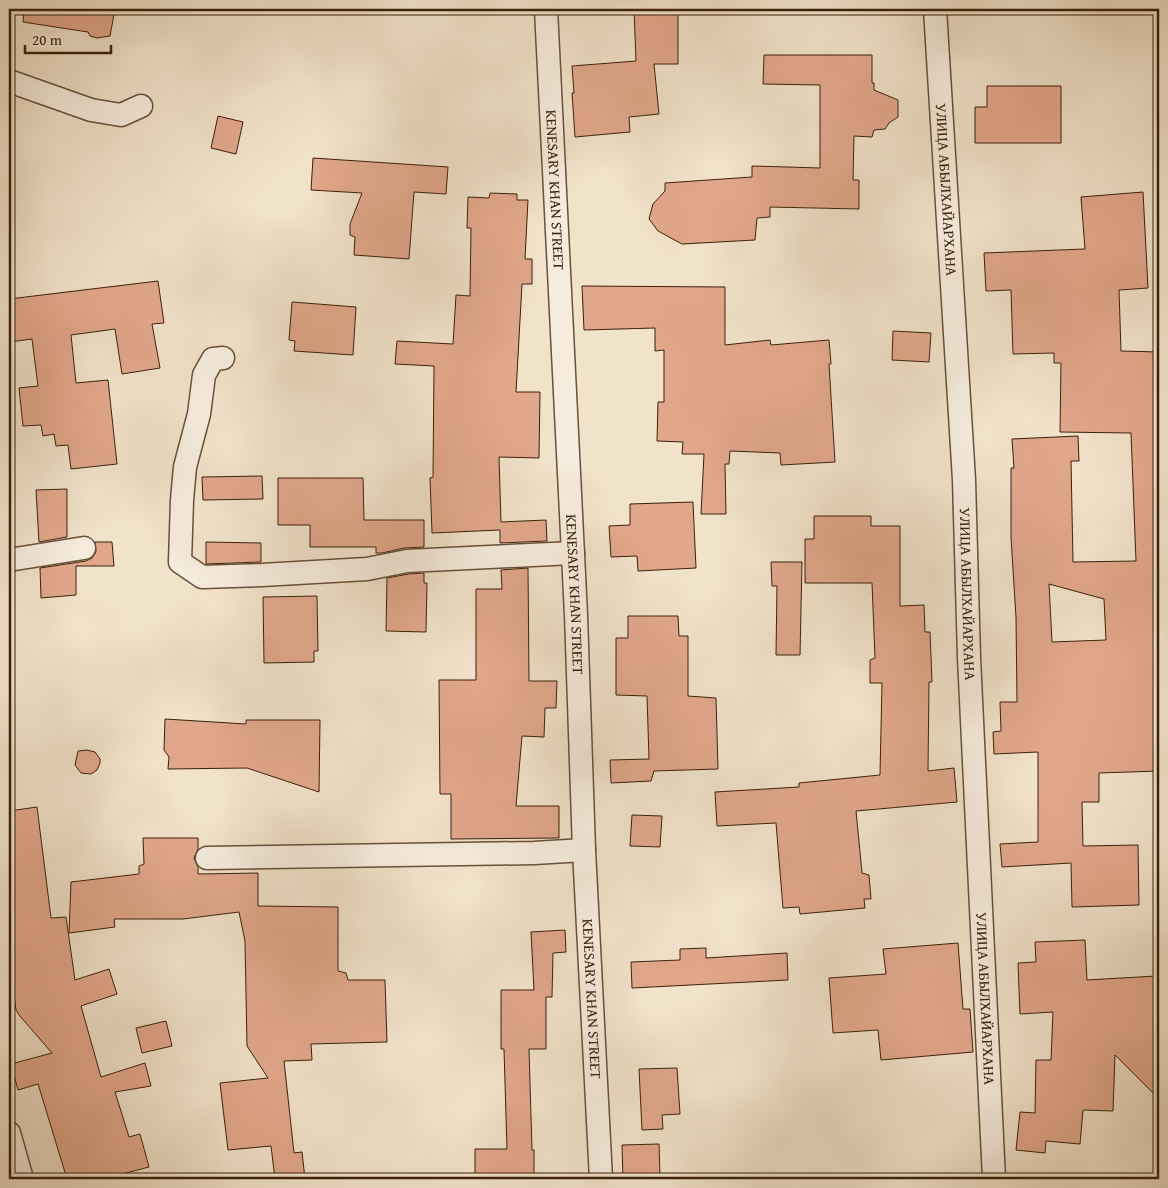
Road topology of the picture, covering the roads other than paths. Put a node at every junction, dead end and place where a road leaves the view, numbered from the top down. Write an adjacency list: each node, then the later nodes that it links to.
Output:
1 (546, 9): 7 (street, KENESARY KHAN STREET)
2 (934, 9): 14 (street, УЛИЦА АБЫЛХАЙАРХАНА)
3 (9, 81): 4 (street)
4 (141, 106)
5 (223, 358): 7 (street)
6 (84, 548): 8 (street)
7 (573, 553): 9 (street, KENESARY KHAN STREET)
8 (9, 560)
9 (584, 850): 10 (street); 13 (street, KENESARY KHAN STREET)
10 (207, 858)
11 (9, 1133): 12 (street)
12 (22, 1179)
13 (601, 1179)
14 (994, 1179)

